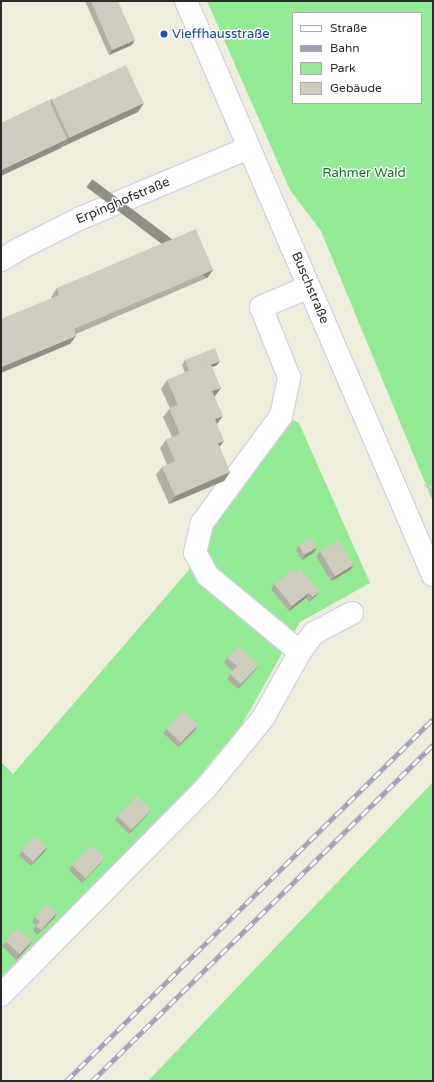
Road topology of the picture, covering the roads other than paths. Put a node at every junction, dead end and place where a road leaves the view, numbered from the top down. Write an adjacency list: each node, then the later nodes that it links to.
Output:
1 (186, 1): 2 (street, Buschstraße)
2 (248, 148): 3 (street, Erpinghofstraße); 4 (street, Buschstraße)
3 (1, 260)
4 (309, 287): 5 (street, Buschstraße); 7 (street)
5 (433, 575)
6 (352, 613): 7 (street)
7 (300, 652): 8 (street)
8 (1, 995)

